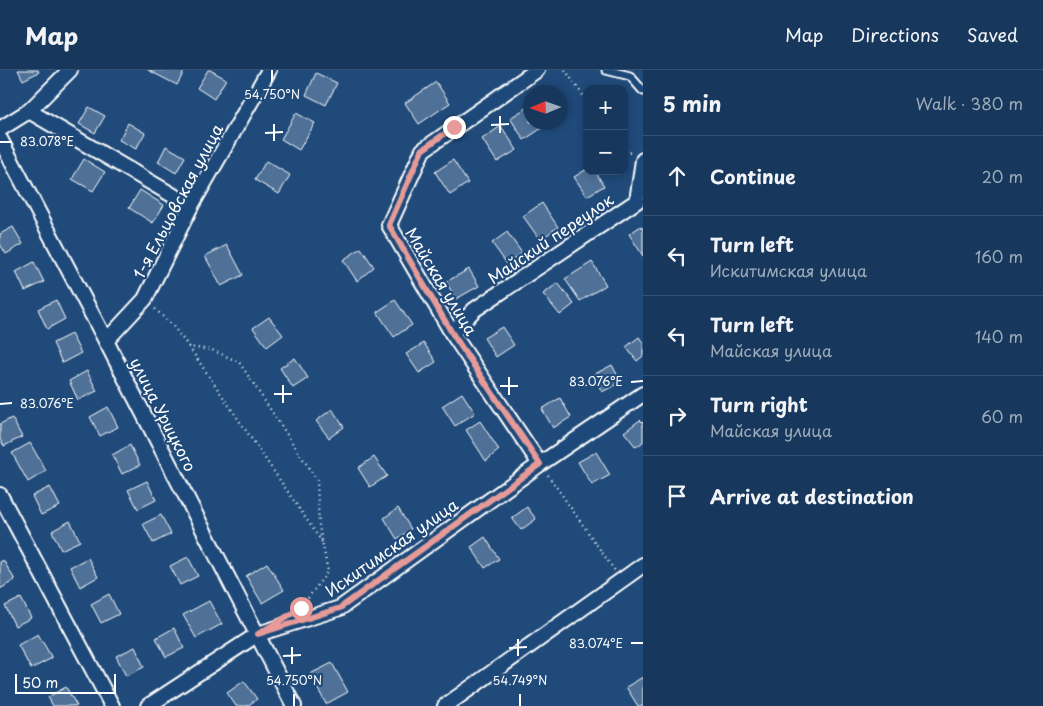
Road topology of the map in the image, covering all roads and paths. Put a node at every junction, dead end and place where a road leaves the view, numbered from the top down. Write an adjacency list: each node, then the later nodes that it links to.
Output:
1 (70, 70): 8 (street)
2 (537, 70): 14 (street, Майская улица)
3 (565, 70): 7 (path)
4 (606, 70): 6 (lane)
5 (266, 71): 12 (street, 1-я Ельцовская улица)
6 (643, 91)
7 (583, 95)
8 (29, 111): 9 (street); 12 (street)
9 (0, 129)
10 (0, 139): 15 (street, улица Урицкого)
11 (643, 160): 14 (street, Майский переулок)
12 (191, 206): 13 (street, 1-я Ельцовская улица)
13 (145, 299): 15 (street, 1-я Ельцовская улица); 16 (path)
14 (452, 333): 18 (street, Майская улица)
15 (106, 341): 24 (street, улица Урицкого)
16 (189, 347): 20 (path); 20 (path)
17 (643, 394): 18 (street, Искитимская улица)
18 (540, 464): 22 (path); 24 (street, Искитимская улица)
19 (0, 495): 25 (street)
20 (322, 544): 23 (path)
21 (643, 565): 22 (street)
22 (622, 580): 28 (street)
23 (301, 608)
24 (258, 634): 26 (street, Искитимская улица); 27 (street, улица Урицкого)
25 (112, 706)
26 (148, 706)
27 (294, 706)
28 (444, 706)

